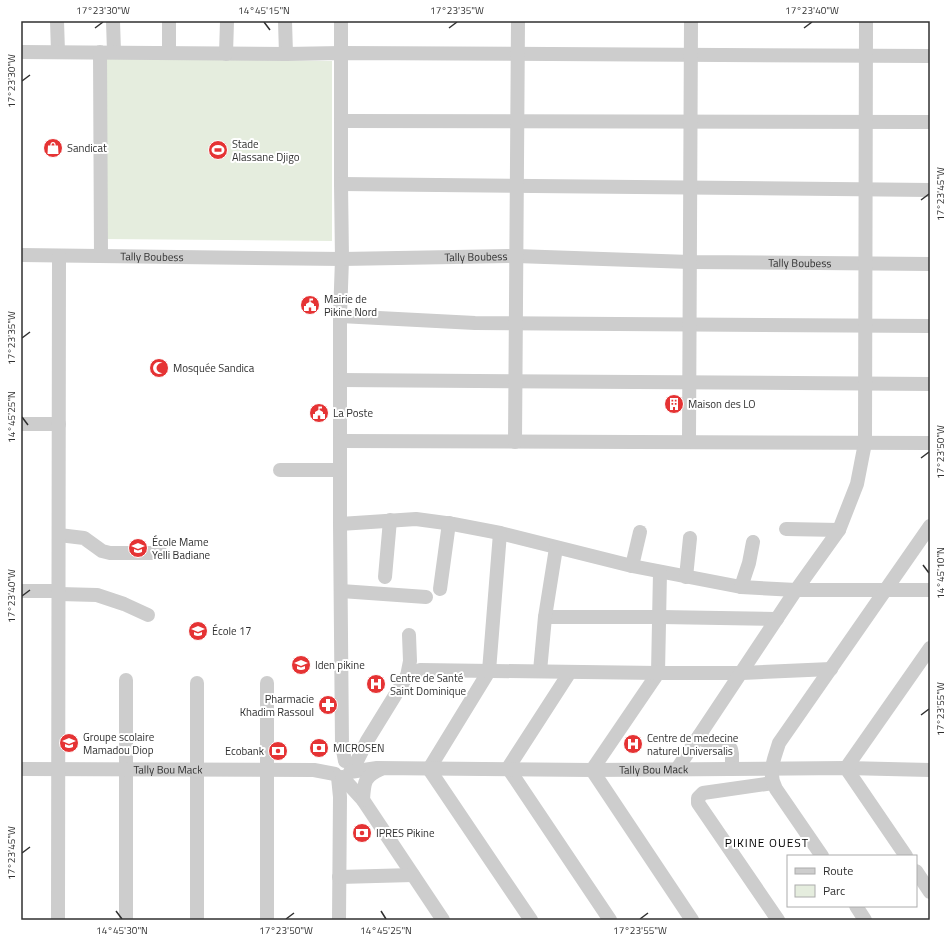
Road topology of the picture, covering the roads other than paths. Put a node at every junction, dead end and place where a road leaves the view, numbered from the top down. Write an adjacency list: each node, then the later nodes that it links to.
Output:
1 (57, 21): 11 (street)
2 (113, 21): 12 (street)
3 (169, 21): 13 (street)
4 (227, 21): 15 (street)
5 (284, 21): 16 (street)
6 (341, 21): 14 (street)
7 (518, 21): 17 (street)
8 (691, 21): 18 (street)
9 (866, 21): 19 (street)
10 (21, 52): 11 (street)
11 (58, 52): 12 (street)
12 (107, 52): 13 (street); 33 (street)
13 (169, 53): 15 (street)
14 (341, 53): 16 (street); 17 (street); 21 (street)
15 (226, 54): 16 (street)
16 (286, 54)
17 (518, 54): 18 (street); 22 (street)
18 (692, 55): 19 (street); 23 (street)
19 (866, 55): 20 (street); 24 (street)
20 (930, 56)
21 (341, 121): 22 (street); 26 (street)
22 (517, 122): 23 (street); 27 (street)
23 (691, 122): 24 (street); 28 (street)
24 (866, 122): 25 (street); 29 (street)
25 (930, 122)
26 (341, 184): 27 (street); 35 (street)
27 (517, 186): 28 (street); 34 (street)
28 (691, 187): 29 (street); 36 (street)
29 (866, 190): 30 (street); 37 (street)
30 (930, 190)
31 (21, 255): 32 (street, Tally Boubess)
32 (59, 256): 33 (street, Tally Boubess); 50 (street)
33 (101, 256): 35 (street, Tally Boubess)
34 (516, 256): 35 (street, Tally Boubess); 36 (street, Tally Boubess); 40 (street)
35 (342, 259): 39 (street)
36 (690, 262): 37 (street, Tally Boubess); 41 (street)
37 (866, 264): 38 (street, Tally Boubess); 42 (street)
38 (930, 264)
39 (340, 316): 40 (street); 44 (street)
40 (516, 323): 41 (street); 45 (street)
41 (690, 324): 42 (street); 46 (street)
42 (866, 326): 43 (street); 47 (street)
43 (930, 326)
44 (340, 380): 45 (street); 51 (street)
45 (516, 382): 46 (street); 52 (street)
46 (690, 383): 47 (street); 53 (street)
47 (866, 384): 48 (street); 54 (street)
48 (930, 384)
49 (21, 424): 50 (street)
50 (59, 424): 66 (street)
51 (340, 441): 52 (street); 57 (street)
52 (515, 442): 53 (street)
53 (689, 442): 54 (street)
54 (865, 443): 55 (street); 63 (street)
55 (930, 443)
56 (280, 470): 57 (street)
57 (340, 470): 60 (street)
58 (390, 520): 59 (street); 60 (street); 73 (street)
59 (449, 523): 65 (street); 76 (street)
60 (340, 524): 81 (street)
61 (930, 526): 77 (street)
62 (786, 529): 63 (street)
63 (840, 530): 78 (street)
64 (640, 532): 71 (street)
65 (500, 534): 69 (street); 91 (street)
66 (59, 535): 70 (street); 82 (street)
67 (690, 538): 74 (street)
68 (753, 542): 75 (street)
69 (556, 548): 71 (street); 85 (street)
70 (161, 553)
71 (632, 566): 72 (street)
72 (660, 572): 74 (street); 86 (street)
73 (385, 576)
74 (686, 577): 75 (street)
75 (741, 587): 78 (street)
76 (440, 589)
77 (887, 589): 78 (street); 79 (street); 90 (street)
78 (796, 590): 87 (street)
79 (930, 590)
80 (21, 591): 82 (street)
81 (341, 591): 83 (street); 102 (street)
82 (59, 593): 84 (street); 106 (street)
83 (426, 597)
84 (148, 615)
85 (545, 617): 86 (street); 92 (street)
86 (658, 617): 87 (street); 95 (street)
87 (777, 619): 94 (street)
88 (409, 635): 96 (street)
89 (930, 648): 105 (street)
90 (831, 669): 94 (street); 113 (street)
91 (489, 671): 92 (street); 96 (street); 110 (street)
92 (540, 671): 93 (street)
93 (570, 672): 95 (street); 104 (street)
94 (742, 672): 95 (street); 100 (street)
95 (658, 673): 114 (street)
96 (407, 676): 102 (street)
97 (126, 680): 107 (street)
98 (267, 682): 109 (street)
99 (197, 683): 108 (street)
100 (699, 736): 111 (street); 112 (street)
101 (21, 768): 106 (street, Tally Bou Mack)
102 (344, 768): 103 (street, Tally Bou Mack); 109 (street, Tally Bou Mack); 117 (street); 122 (street)
103 (380, 768): 110 (street, Tally Bou Mack); 117 (street)
104 (508, 768): 110 (street, Tally Bou Mack); 114 (street, Tally Bou Mack); 132 (street)
105 (846, 768): 113 (street, Tally Bou Mack); 115 (street, Tally Bou Mack); 119 (street)
106 (58, 769): 107 (street, Tally Bou Mack); 125 (street)
107 (126, 769): 108 (street, Tally Bou Mack); 126 (street)
108 (196, 769): 109 (street, Tally Bou Mack); 127 (street)
109 (267, 769): 128 (street)
110 (429, 769): 131 (street)
111 (677, 769): 112 (street, Tally Bou Mack); 114 (street, Tally Bou Mack)
112 (732, 769): 113 (street, Tally Bou Mack)
113 (771, 769): 116 (street)
114 (592, 770): 133 (street)
115 (930, 770)
116 (773, 783): 118 (street); 134 (street)
117 (361, 797): 121 (street)
118 (821, 855)
119 (905, 855)
120 (917, 872): 123 (street)
121 (413, 875): 122 (street); 130 (street)
122 (339, 877): 129 (street)
123 (930, 892)
124 (857, 907): 135 (street)
125 (58, 920)
126 (126, 920)
127 (197, 920)
128 (267, 920)
129 (339, 920)
130 (443, 920)
131 (531, 920)
132 (610, 920)
133 (692, 920)
134 (778, 920)
135 (865, 920)

